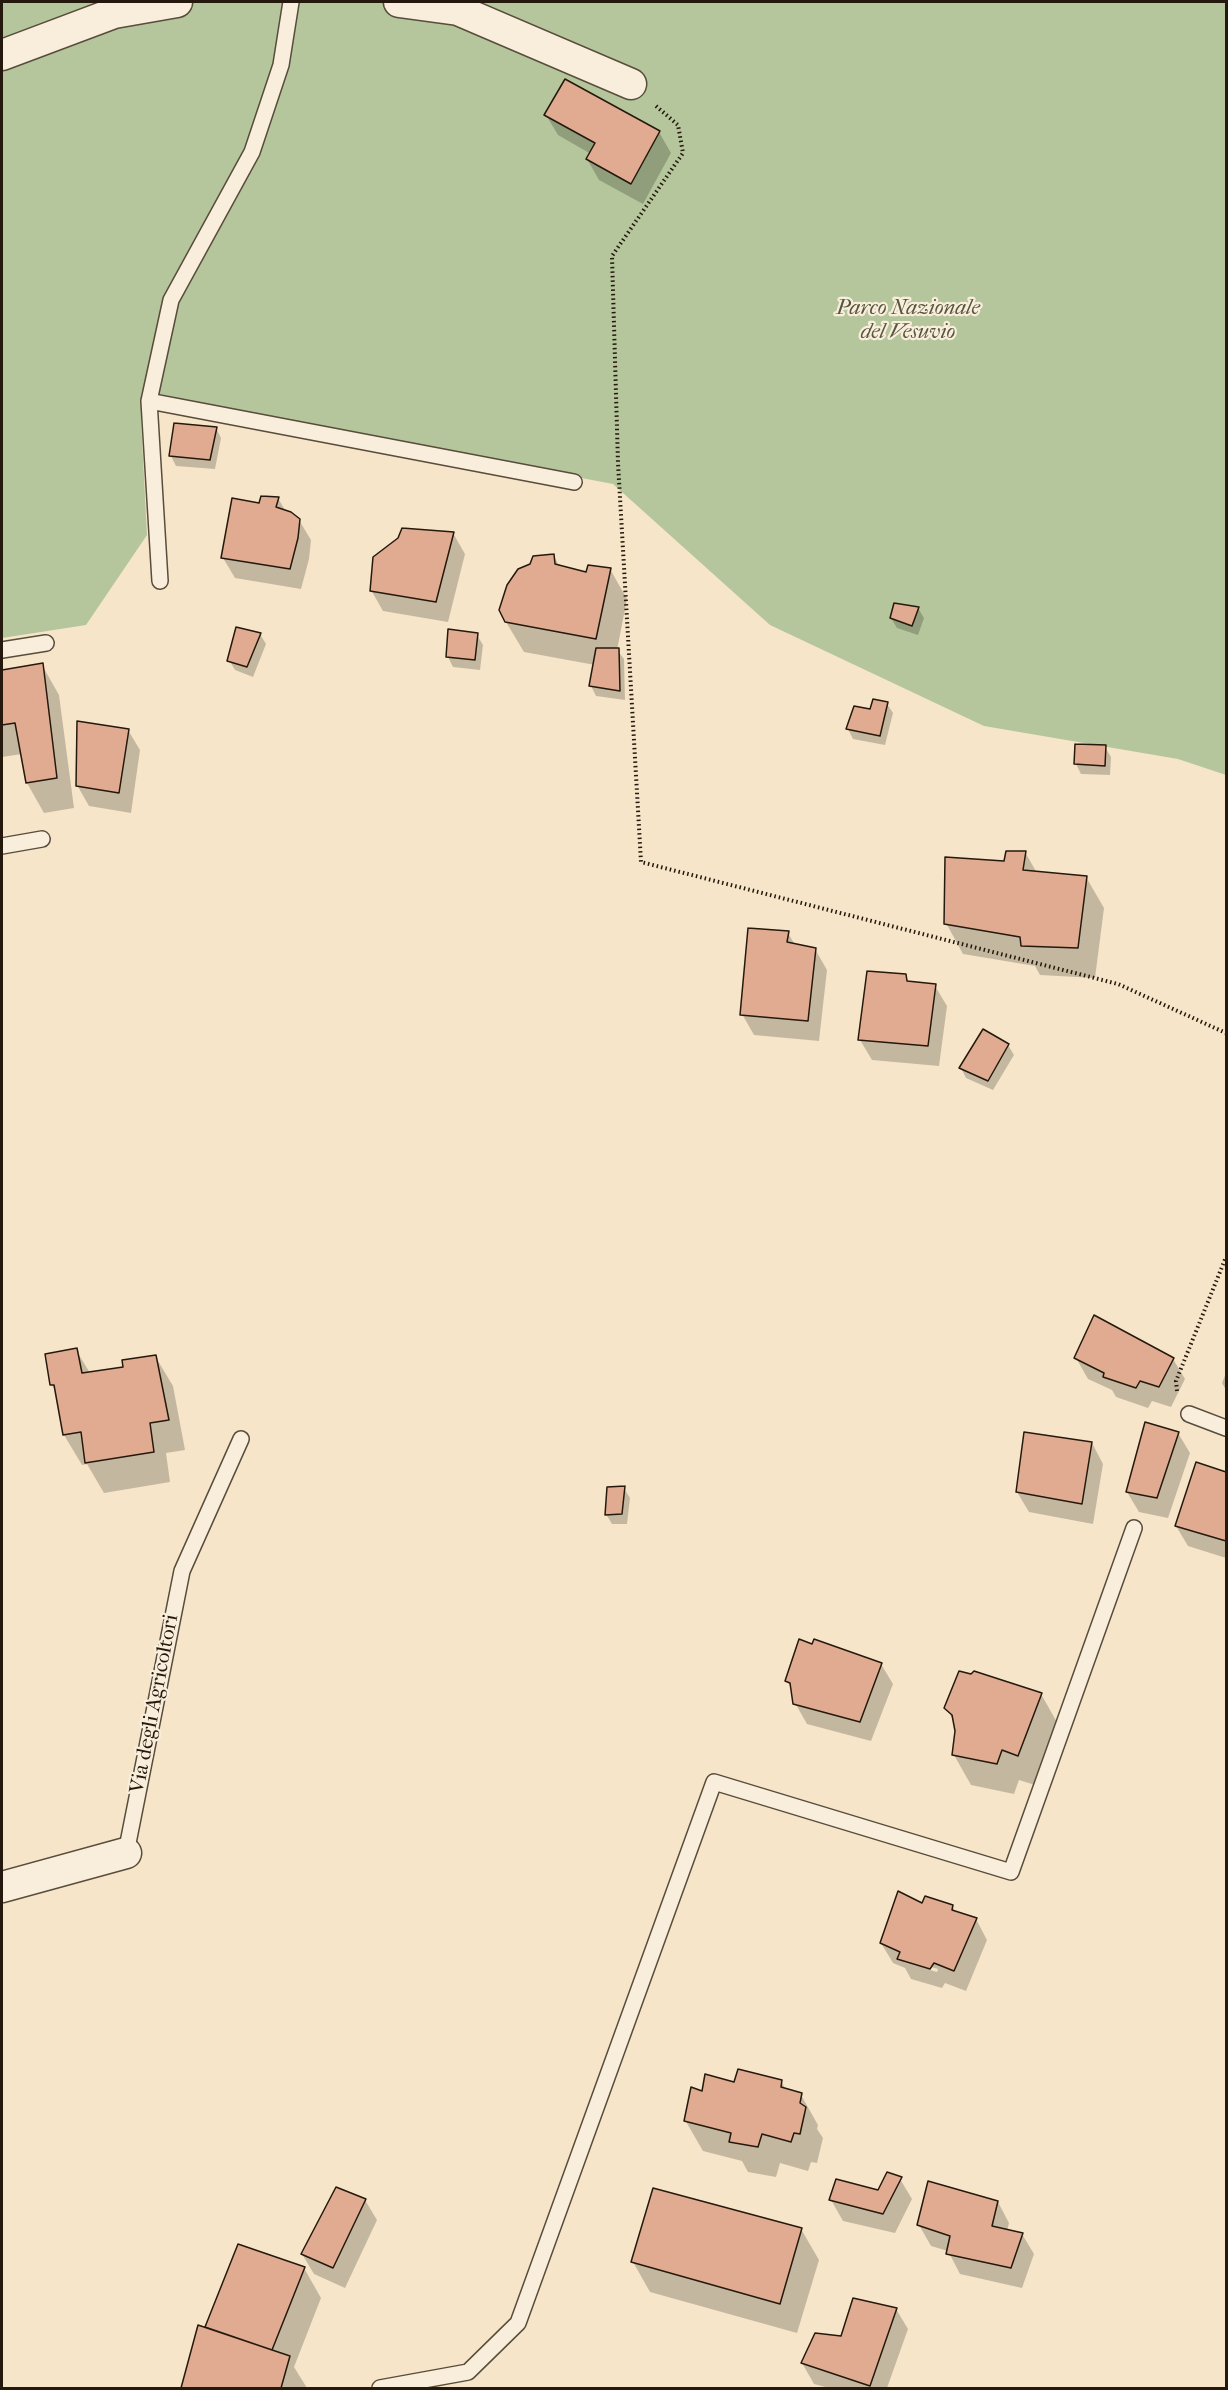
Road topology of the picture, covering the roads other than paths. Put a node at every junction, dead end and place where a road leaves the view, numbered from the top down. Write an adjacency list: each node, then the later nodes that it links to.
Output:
1 (177, 2): 4 (street)
2 (291, 2): 6 (lane)
3 (399, 2): 5 (street)
4 (2, 55)
5 (631, 84)
6 (149, 401): 7 (lane); 8 (lane)
7 (574, 482)
8 (160, 581)
9 (46, 643): 10 (lane)
10 (2, 650)
11 (42, 839): 12 (lane)
12 (2, 846)
13 (1189, 1414): 14 (lane)
14 (1227, 1428)
15 (241, 1439): 17 (lane, Via degli Agricoltori)
16 (1134, 1528): 19 (lane)
17 (126, 1853): 18 (street, Via degli Agricoltori)
18 (2, 1887)
19 (380, 2388)

